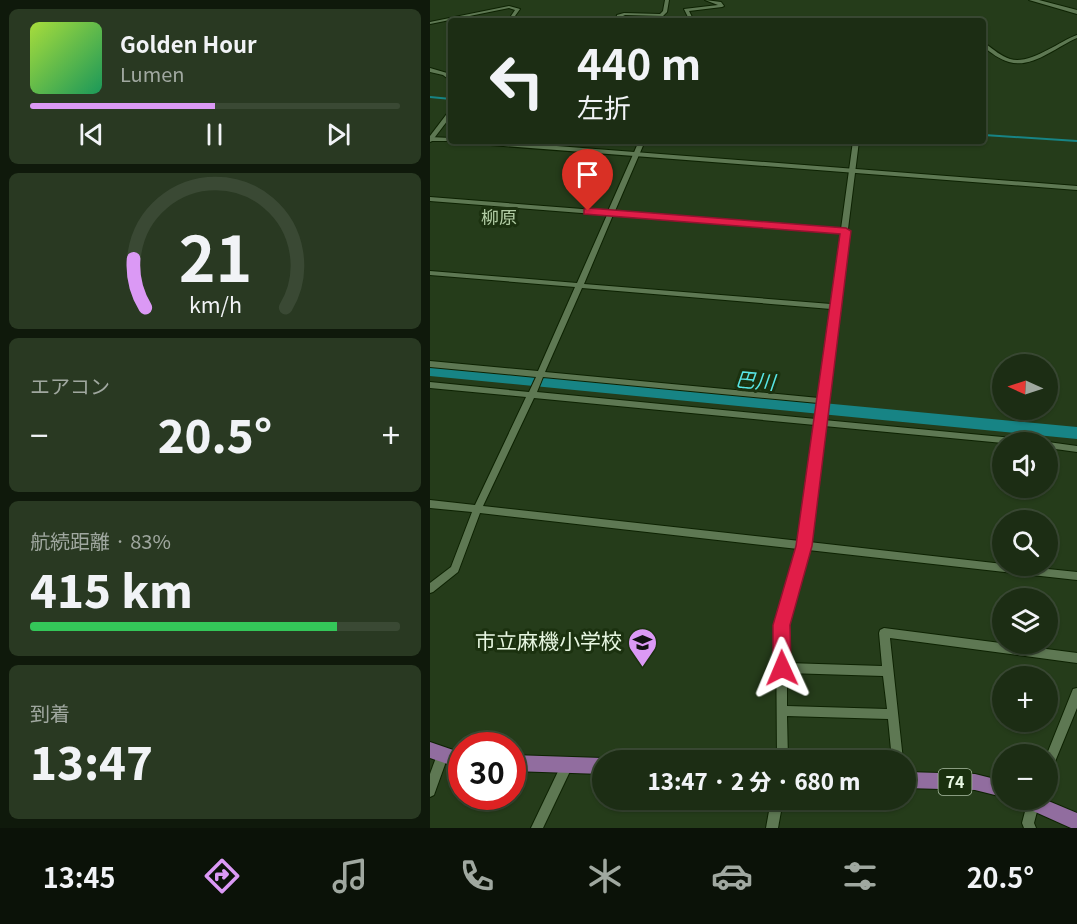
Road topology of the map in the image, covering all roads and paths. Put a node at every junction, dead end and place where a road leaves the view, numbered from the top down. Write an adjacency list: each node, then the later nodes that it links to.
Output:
1 (667, 0): 7 (street)
2 (707, 0): 8 (street)
3 (1032, 0): 4 (street)
4 (1076, 12)
5 (455, 18): 6 (street)
6 (513, 18)
7 (620, 18)
8 (690, 18)
9 (448, 19): 10 (street)
10 (430, 23)
11 (1076, 36): 12 (street)
12 (986, 47)
13 (430, 70): 14 (street)
14 (448, 76)
15 (448, 116): 16 (street)
16 (430, 139): 17 (street)
17 (448, 140)
18 (507, 144): 21 (street)
19 (640, 144): 21 (street)
20 (856, 144): 22 (street)
21 (636, 153): 22 (street); 25 (street)
22 (853, 170): 23 (street); 26 (street)
23 (1076, 188)
24 (430, 199): 25 (street)
25 (611, 213): 26 (street); 28 (street)
26 (846, 231): 29 (street)
27 (430, 273): 28 (street)
28 (579, 286): 29 (street); 31 (street)
29 (836, 307): 34 (street)
30 (430, 364): 31 (street)
31 (540, 374): 33 (street); 34 (street)
32 (430, 385): 33 (street)
33 (532, 394): 35 (street); 40 (street)
34 (823, 401): 35 (street)
35 (821, 424): 36 (street); 41 (street)
36 (992, 439)
37 (1058, 447): 38 (street)
38 (1076, 449)
39 (430, 504): 40 (street)
40 (477, 510): 41 (street); 43 (street)
41 (804, 546): 42 (street); 45 (street)
42 (1076, 576)
43 (430, 589)
44 (1076, 658): 46 (street)
45 (782, 668): 46 (street); 48 (street)
46 (889, 671): 49 (street)
47 (1076, 693): 50 (street)
48 (784, 711): 49 (street); 51 (street)
49 (894, 714): 52 (street)
50 (1056, 744)
51 (782, 750)
52 (897, 750)
53 (436, 753): 59 (street)
54 (526, 764): 55 (main road)
55 (567, 765): 56 (main road); 64 (street)
56 (592, 766)
57 (916, 780): 58 (main road, 74)
58 (992, 787)
59 (430, 791)
60 (775, 810): 65 (street)
61 (1030, 810): 66 (street)
62 (1052, 810): 63 (main road)
63 (1076, 822)
64 (537, 828)
65 (772, 828)
66 (1030, 828)

